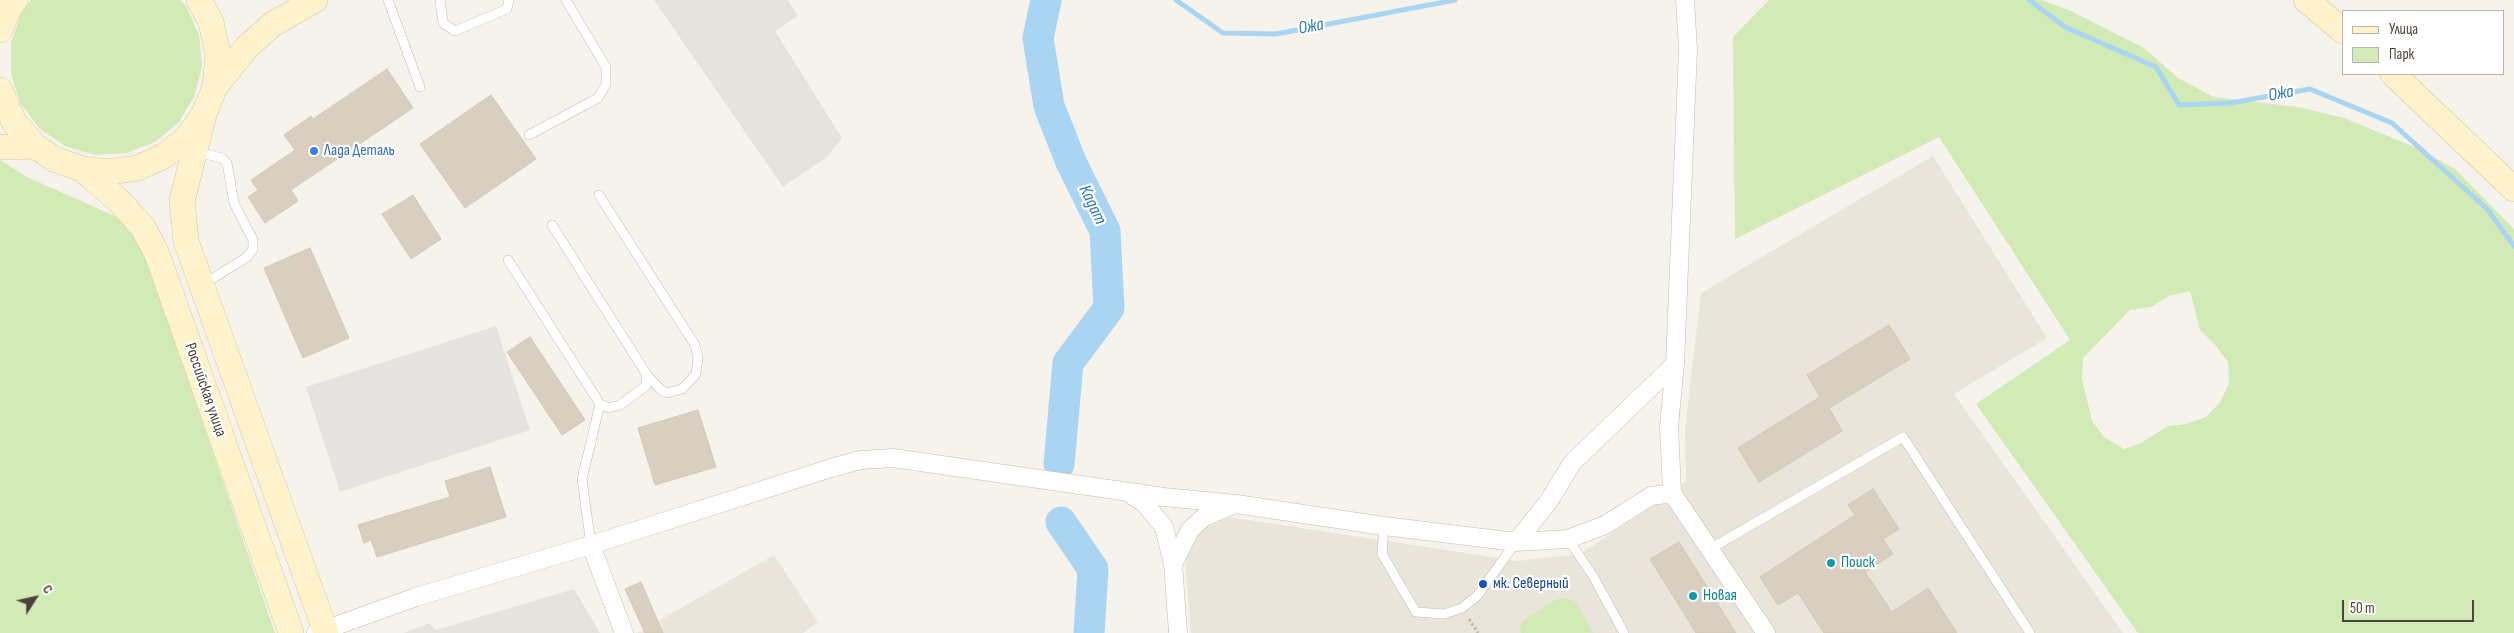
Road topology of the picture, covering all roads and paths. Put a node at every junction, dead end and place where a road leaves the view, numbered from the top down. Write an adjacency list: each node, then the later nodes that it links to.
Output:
1 (15, 0): 10 (street)
2 (199, 0): 13 (street)
3 (315, 0): 13 (street)
4 (388, 0): 14 (lane)
5 (440, 0): 6 (lane)
6 (509, 0)
7 (566, 0): 17 (lane)
8 (1684, 0): 27 (street)
9 (2306, 0): 11 (street)
10 (0, 30)
11 (2342, 30)
12 (2394, 75): 22 (street)
13 (215, 87): 16 (street)
14 (420, 87)
15 (0, 90): 18 (street)
16 (204, 114): 20 (street); 21 (street)
17 (529, 135)
18 (35, 146): 19 (street); 21 (street)
19 (0, 147)
20 (196, 152): 26 (street); 26 (lane)
21 (82, 169): 40 (street, Российская улица)
22 (2514, 188)
23 (599, 195): 28 (lane)
24 (552, 225): 28 (lane)
25 (508, 260): 29 (lane)
26 (202, 286): 39 (street)
27 (1675, 364): 31 (street); 35 (street)
28 (647, 375): 29 (lane)
29 (600, 404): 36 (lane)
30 (1126, 492): 32 (street); 36 (street); 38 (street)
31 (1672, 493): 34 (street); 37 (street)
32 (1236, 504): 33 (street); 38 (street)
33 (1384, 526): 35 (street); 35 (lane)
34 (1568, 539): 35 (street); 43 (lane)
35 (1516, 542)
36 (591, 546): 39 (street); 41 (street)
37 (1710, 549): 44 (street); 45 (lane)
38 (1173, 564): 42 (street)
39 (322, 632)
40 (291, 633)
41 (624, 633)
42 (1178, 633)
43 (1624, 633)
44 (1766, 633)
45 (2030, 633)

